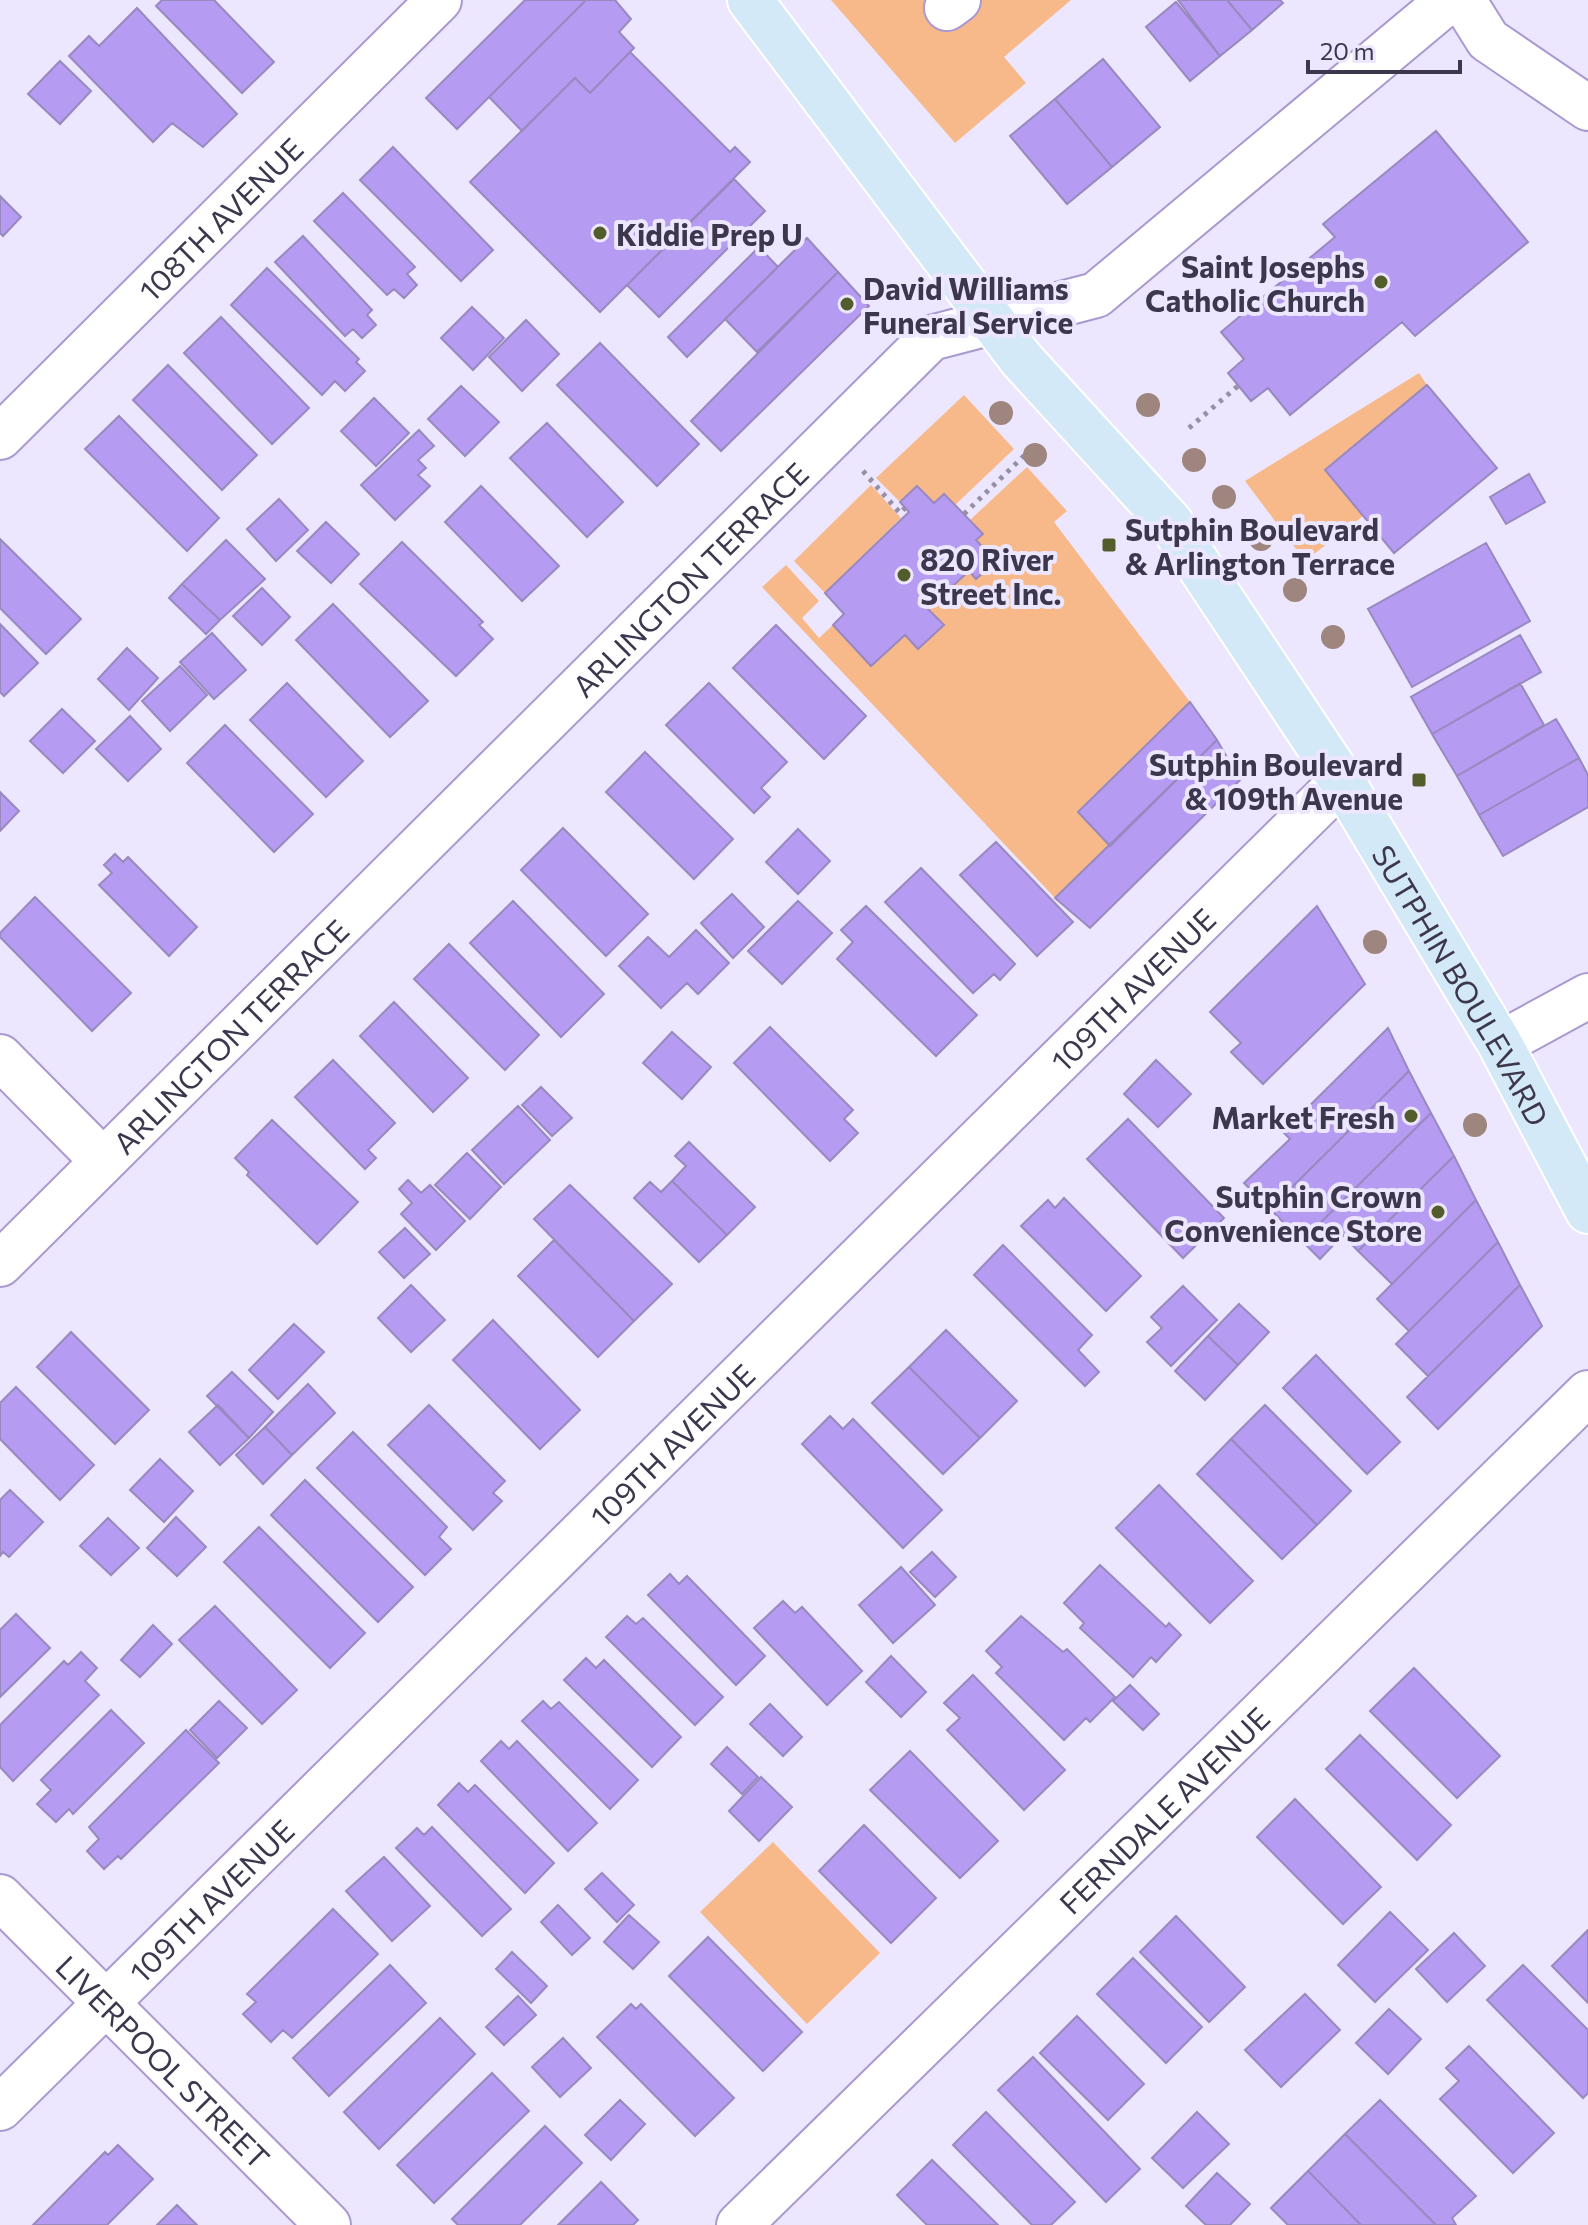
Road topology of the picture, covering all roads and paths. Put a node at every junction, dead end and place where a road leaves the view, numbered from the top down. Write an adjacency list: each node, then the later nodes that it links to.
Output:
1 (439, 0): 9 (street, 108TH AVENUE)
2 (750, 0): 6 (main road, SUTPHIN BOULEVARD)
3 (1449, 0): 6 (street, ARLINGTON TERRACE)
4 (1463, 0): 5 (street)
5 (1588, 108)
6 (992, 322): 14 (main road, SUTPHIN BOULEVARD); 18 (street, ARLINGTON TERRACE)
7 (1238, 386): 8 (path)
8 (1189, 428)
9 (0, 437)
10 (1031, 449): 13 (path)
11 (862, 469): 12 (path)
12 (905, 508)
13 (964, 514)
14 (1342, 781): 16 (main road, SUTPHIN BOULEVARD); 23 (street, 109TH AVENUE)
15 (1588, 996): 16 (street)
16 (1500, 1044): 19 (main road, SUTPHIN BOULEVARD)
17 (0, 1057): 18 (street)
18 (103, 1161): 20 (street, ARLINGTON TERRACE)
19 (1588, 1211)
20 (0, 1264)
21 (1588, 1393): 26 (street, FERNDALE AVENUE)
22 (0, 1897): 23 (street, LIVERPOOL STREET)
23 (107, 2004): 24 (street, 109TH AVENUE); 25 (street, LIVERPOOL STREET)
24 (0, 2108)
25 (328, 2225)
26 (739, 2225)

